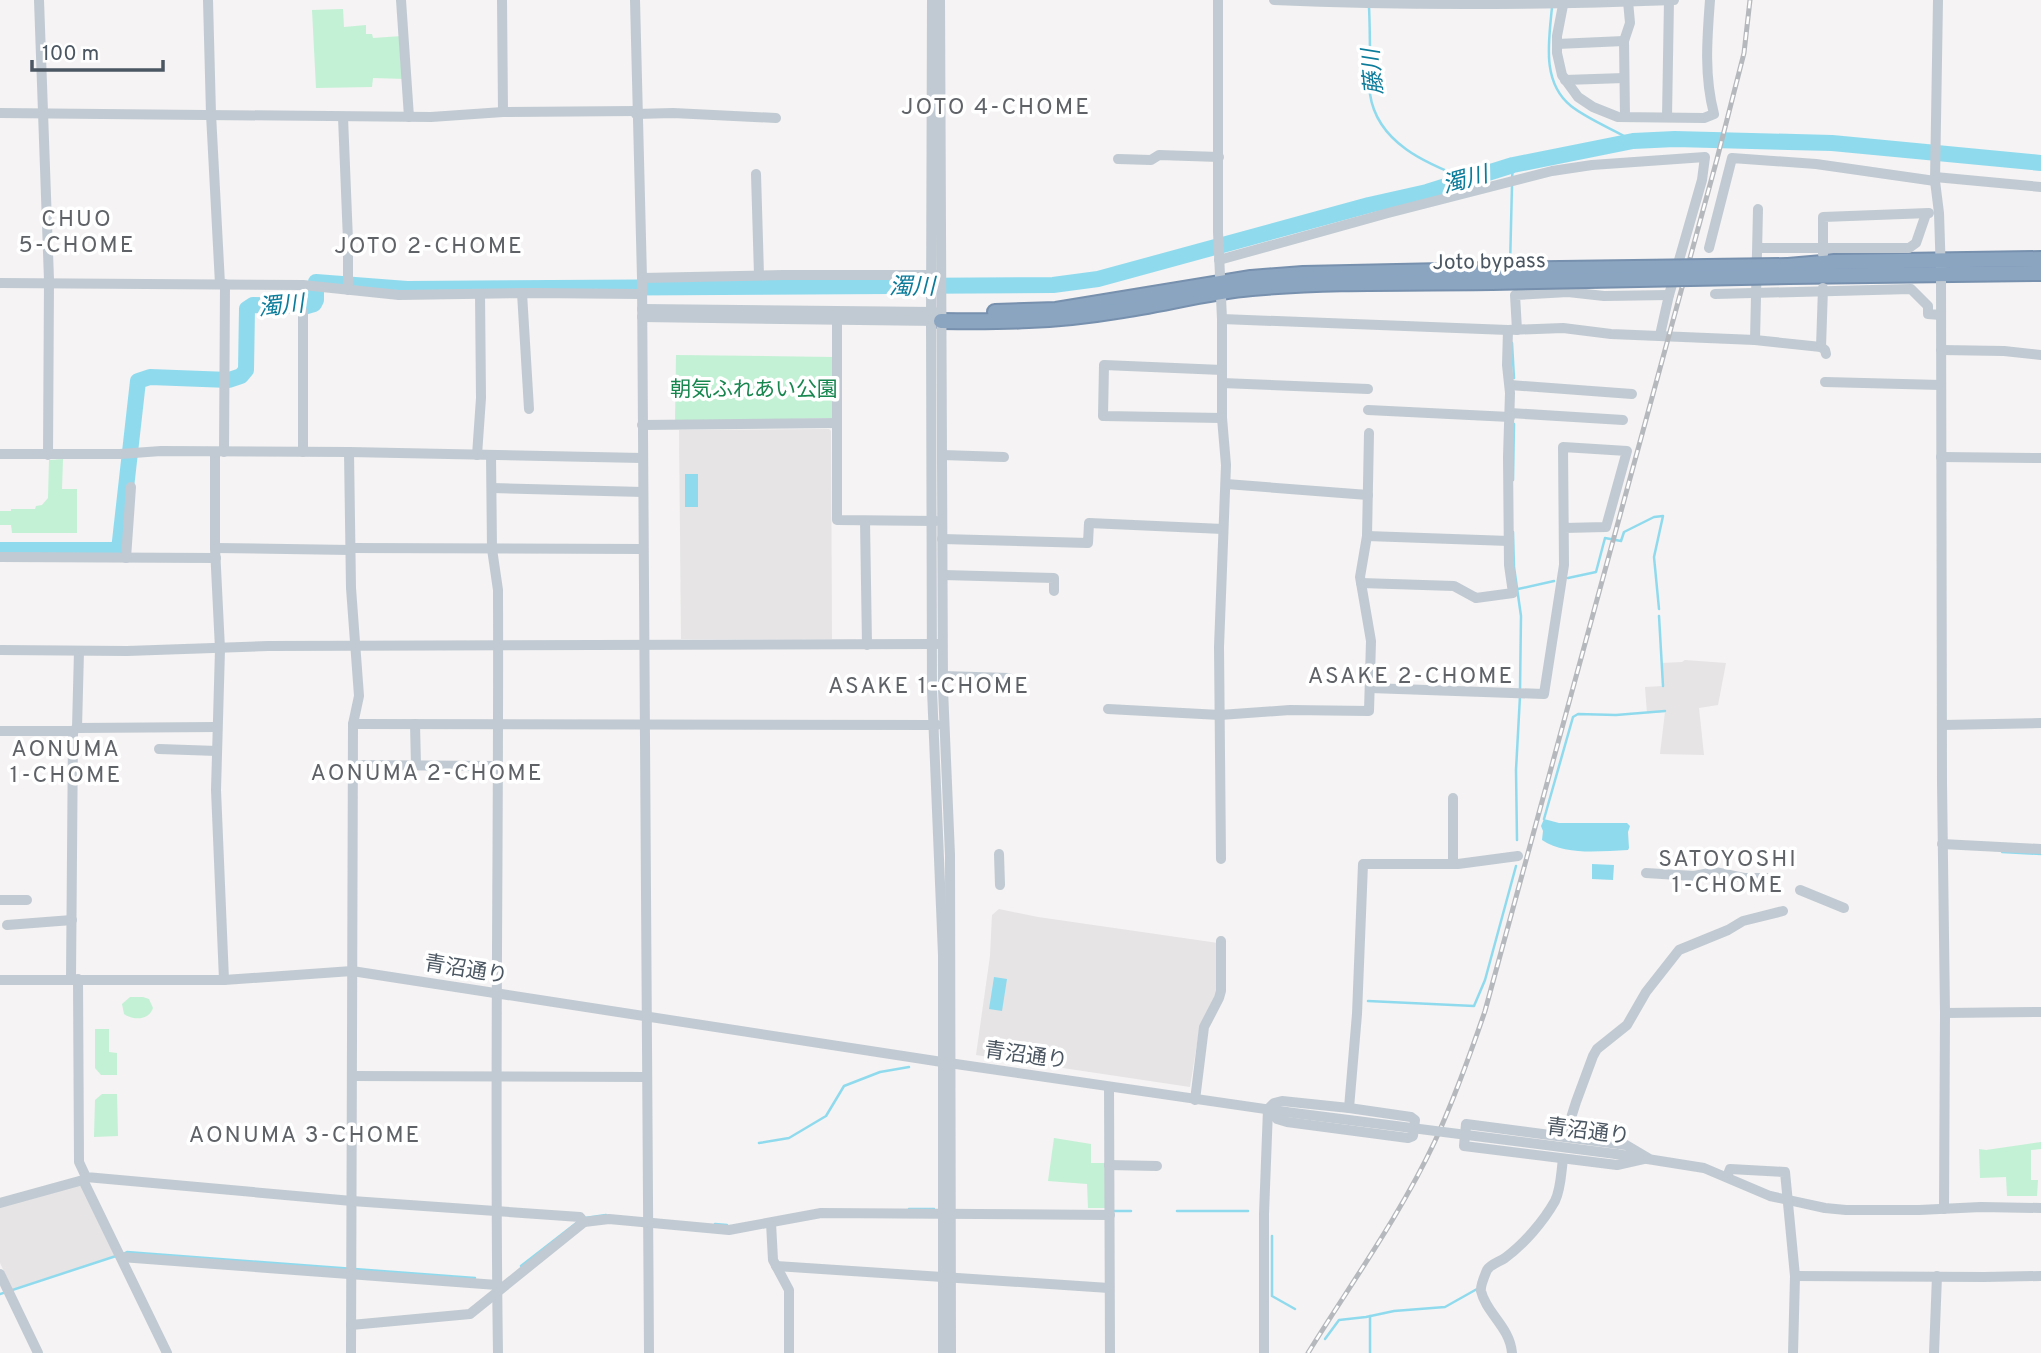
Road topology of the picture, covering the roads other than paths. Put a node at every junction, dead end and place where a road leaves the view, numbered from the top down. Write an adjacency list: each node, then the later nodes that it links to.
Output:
1 (38, 0): 24 (street)
2 (208, 0): 25 (street)
3 (401, 0): 27 (street)
4 (502, 0): 21 (street)
5 (635, 0): 23 (street)
6 (932, 0): 48 (street)
7 (940, 0): 48 (street)
8 (1219, 0): 31 (street)
9 (1274, 0): 16 (street)
10 (1671, 0): 14 (street); 29 (street)
11 (1710, 0): 29 (street)
12 (1938, 0): 34 (street)
13 (1614, 1): 14 (street); 15 (street)
14 (1629, 1): 17 (street)
15 (1562, 2): 16 (street); 18 (street)
16 (1362, 3)
17 (1624, 41): 18 (street); 19 (street)
18 (1557, 44): 20 (street)
19 (1624, 78): 20 (street); 28 (street)
20 (1565, 80): 28 (street)
21 (503, 112): 23 (street); 27 (street)
22 (0, 113): 24 (street)
23 (636, 113): 30 (street); 50 (street)
24 (42, 114): 25 (street); 52 (street)
25 (211, 114): 26 (street); 53 (street)
26 (343, 117): 27 (street); 56 (street)
27 (408, 117)
28 (1625, 117): 29 (street)
29 (1667, 117)
30 (776, 118)
31 (1219, 156): 32 (street); 43 (street)
32 (1118, 159)
33 (756, 174): 47 (street)
34 (1935, 177): 35 (street); 37 (street); 39 (street)
35 (2041, 187)
36 (1758, 209): 40 (street)
37 (1938, 213): 38 (street); 44 (street)
38 (1926, 214): 41 (street); 41 (street)
39 (1709, 248)
40 (1758, 248): 41 (street); 58 (street)
41 (1823, 251)
42 (2041, 259): 44 (highway, Joto bypass)
43 (1219, 260): 54 (street); 62 (street)
44 (1941, 260): 45 (highway, Joto bypass); 49 (street)
45 (1788, 271): 49 (highway, Joto bypass); 54 (highway, Joto bypass, bridge)
46 (2041, 273): 49 (highway, Joto bypass)
47 (759, 275): 48 (street); 50 (street)
48 (935, 275): 63 (street)
49 (1941, 275): 66 (street)
50 (642, 279): 60 (street)
51 (0, 283): 52 (street)
52 (49, 283): 53 (street); 93 (street)
53 (222, 284): 56 (street); 89 (street)
54 (1221, 287): 63 (highway, Joto bypass); 68 (street)
55 (1823, 288): 58 (street); 66 (street); 71 (street)
56 (348, 290): 59 (street)
57 (522, 293): 59 (street); 60 (street); 81 (street)
58 (1756, 293): 61 (street); 71 (street)
59 (480, 294): 94 (street)
60 (642, 294): 65 (street)
61 (1715, 294)
62 (1669, 295): 69 (street); 70 (street)
63 (936, 310): 67 (street); 96 (street); 107 (street)
64 (303, 312): 90 (street)
65 (642, 313): 67 (street); 87 (street)
66 (1941, 315): 72 (street)
67 (837, 316): 86 (street)
68 (1222, 319): 69 (street); 74 (street)
69 (1512, 330): 70 (street); 77 (street)
70 (1660, 335): 71 (street)
71 (1755, 340)
72 (1941, 350): 73 (street); 78 (street)
73 (2041, 355)
74 (1222, 370): 76 (street); 84 (street)
75 (1825, 382): 78 (street)
76 (1222, 383): 79 (street); 84 (street)
77 (1510, 385): 80 (street); 83 (street)
78 (1941, 385): 98 (street)
79 (1368, 389)
80 (1632, 394)
81 (529, 409)
82 (1368, 410): 83 (street)
83 (1510, 415): 85 (street); 112 (street)
84 (1222, 418): 101 (street)
85 (1623, 420)
86 (837, 423): 87 (street); 106 (street)
87 (642, 425): 99 (street)
88 (1369, 433): 105 (street)
89 (219, 452): 90 (street); 93 (street); 116 (street)
90 (303, 452): 91 (street)
91 (349, 452): 94 (street); 113 (street)
92 (0, 454): 93 (street)
93 (48, 455)
94 (477, 455): 95 (street)
95 (491, 455): 99 (street); 103 (street)
96 (942, 455): 97 (street); 107 (street)
97 (1004, 457)
98 (1941, 457): 100 (street); 141 (street)
99 (642, 458): 104 (street)
100 (2041, 458)
101 (1226, 484): 105 (street); 109 (street)
102 (131, 487): 118 (street)
103 (492, 488): 104 (street); 114 (street)
104 (643, 492): 115 (street)
105 (1368, 495): 110 (street)
106 (865, 521): 107 (street); 124 (street)
107 (937, 521): 111 (street); 122 (street)
108 (1564, 528): 108 (street); 132 (street)
109 (1223, 529): 111 (street); 134 (street)
110 (1367, 536): 112 (street); 120 (street)
111 (942, 539): 119 (street)
112 (1509, 541): 120 (street)
113 (351, 549): 114 (street); 116 (street); 125 (street)
114 (492, 549): 115 (street); 126 (street)
115 (643, 549): 123 (street)
116 (215, 553): 118 (street); 127 (street)
117 (0, 557): 118 (street)
118 (126, 558)
119 (943, 575): 121 (street); 122 (street)
120 (1361, 583): 132 (street)
121 (1054, 592)
122 (937, 644): 124 (street); 130 (street); 140 (street)
123 (644, 645): 124 (street); 126 (street); 139 (street)
124 (866, 645)
125 (356, 646): 126 (street); 127 (street); 137 (street)
126 (498, 646): 135 (street)
127 (220, 649): 129 (street); 142 (street)
128 (0, 650): 129 (street)
129 (79, 651): 143 (street)
130 (943, 676): 131 (street); 140 (street)
131 (1009, 678)
132 (1370, 688): 134 (street)
133 (1108, 709): 134 (street)
134 (1220, 715): 155 (street)
135 (498, 723): 138 (street); 139 (street); 149 (street)
136 (2041, 723): 141 (street)
137 (353, 724): 138 (street); 147 (street)
138 (415, 724): 148 (street)
139 (645, 725): 140 (street); 175 (street)
140 (939, 725): 176 (street)
141 (1942, 725): 151 (street)
142 (217, 727): 143 (street); 146 (street)
143 (75, 730): 144 (street); 165 (street)
144 (0, 731)
145 (159, 749): 146 (street)
146 (217, 751): 171 (street)
147 (354, 765): 148 (street); 168 (street)
148 (416, 765): 149 (street)
149 (498, 766): 172 (street)
150 (1453, 798): 156 (street)
151 (1942, 844): 152 (street); 174 (street)
152 (2041, 849)
153 (999, 854): 159 (street)
154 (1518, 856): 156 (street)
155 (1221, 859)
156 (1453, 864): 182 (street)
157 (1646, 873): 158 (street)
158 (1770, 878)
159 (1000, 885)
160 (1800, 890): 163 (street)
161 (27, 900): 162 (street)
162 (0, 901)
163 (1843, 908)
164 (1783, 911): 184 (street)
165 (72, 920): 166 (street); 169 (street)
166 (7, 925)
167 (1222, 942): 181 (street)
168 (352, 971): 171 (street, 青沼通り); 172 (street, 青沼通り); 177 (street)
169 (75, 979): 170 (street, 青沼通り); 171 (street, 青沼通り); 190 (street)
170 (0, 980)
171 (224, 980)
172 (496, 993): 175 (street, 青沼通り); 178 (street)
173 (2041, 1012): 174 (street)
174 (1945, 1013): 195 (street)
175 (647, 1016): 176 (street, 青沼通り); 179 (street)
176 (947, 1063): 180 (street, 青沼通り); 197 (street)
177 (352, 1076): 178 (street); 191 (street)
178 (497, 1076): 179 (street); 196 (street)
179 (646, 1077): 200 (street)
180 (1109, 1087): 181 (street, 青沼通り); 187 (street)
181 (1195, 1100): 183 (street, 青沼通り)
182 (1349, 1108): 183 (street); 183 (street)
183 (1268, 1109): 185 (street, 青沼通り, bridge); 222 (street)
184 (1565, 1137): 185 (street); 186 (street)
185 (1648, 1158): 186 (street); 189 (street, 青沼通り)
186 (1563, 1159): 223 (street)
187 (1109, 1165): 188 (street); 198 (street)
188 (1157, 1166)
189 (1727, 1177): 192 (street, 青沼通り); 192 (street)
190 (84, 1179): 191 (street); 193 (street); 202 (street)
191 (352, 1201): 196 (street); 204 (street)
192 (1788, 1202): 195 (street, 青沼通り); 206 (street)
193 (0, 1203)
194 (2041, 1208): 195 (street, 青沼通り)
195 (1944, 1209)
196 (496, 1211): 199 (street); 211 (street)
197 (948, 1214): 198 (street); 201 (street); 209 (street)
198 (1110, 1215): 210 (street)
199 (582, 1221): 200 (street); 211 (street)
200 (648, 1222): 201 (street); 217 (street)
201 (771, 1223): 203 (street)
202 (120, 1255): 204 (street); 214 (street)
203 (776, 1266): 209 (street); 218 (street)
204 (351, 1271): 211 (street); 212 (street)
205 (0, 1274): 213 (street)
206 (1795, 1276): 207 (street); 224 (street)
207 (1937, 1276): 208 (street); 225 (street)
208 (2041, 1276)
209 (947, 1277): 210 (street); 219 (street); 220 (street)
210 (1109, 1288): 221 (street)
211 (497, 1289): 212 (street); 216 (street)
212 (351, 1325): 215 (street)
213 (38, 1353)
214 (167, 1353)
215 (351, 1353)
216 (498, 1353)
217 (649, 1353)
218 (789, 1353)
219 (943, 1353)
220 (951, 1353)
221 (1110, 1353)
222 (1265, 1353)
223 (1512, 1353)
224 (1793, 1353)
225 (1934, 1353)

